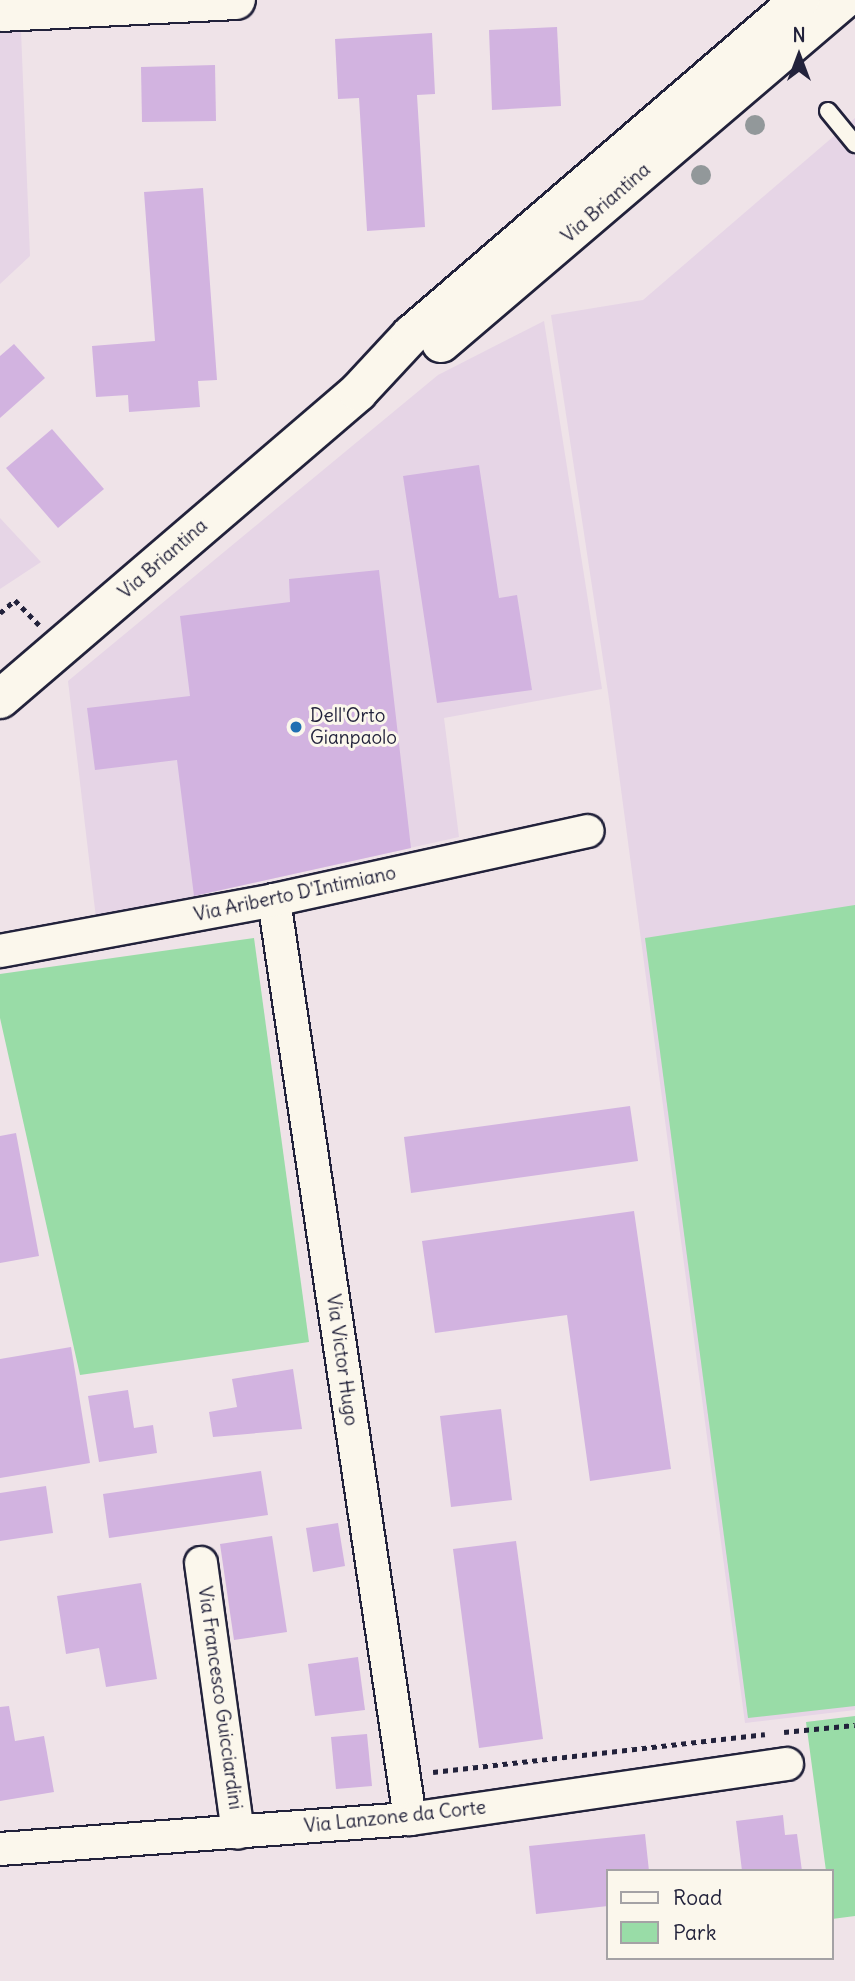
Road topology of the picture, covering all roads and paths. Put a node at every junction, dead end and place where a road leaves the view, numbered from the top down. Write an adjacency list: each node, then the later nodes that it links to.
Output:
1 (236, 0): 4 (main road)
2 (800, 0): 7 (main road, Via Briantina)
3 (843, 0): 7 (main road, Via Briantina)
4 (0, 12)
5 (828, 111): 6 (lane)
6 (855, 144)
7 (358, 392): 9 (main road, Via Briantina)
8 (0, 613): 9 (path)
9 (60, 648): 10 (main road, Via Briantina)
10 (0, 699)
11 (588, 831): 12 (street, Via Ariberto D'Intimiano)
12 (274, 900): 13 (street, Via Ariberto D'Intimiano); 17 (street, Via Victor Hugo)
13 (0, 951)
14 (201, 1563): 19 (street, Via Francesco Guicciardini)
15 (855, 1725): 17 (path)
16 (787, 1764): 18 (street, Via Lanzone da Corte)
17 (404, 1775): 18 (street, Via Victor Hugo)
18 (410, 1819): 19 (street, Via Lanzone da Corte)
19 (238, 1832): 20 (street, Via Lanzone da Corte)
20 (0, 1849)

